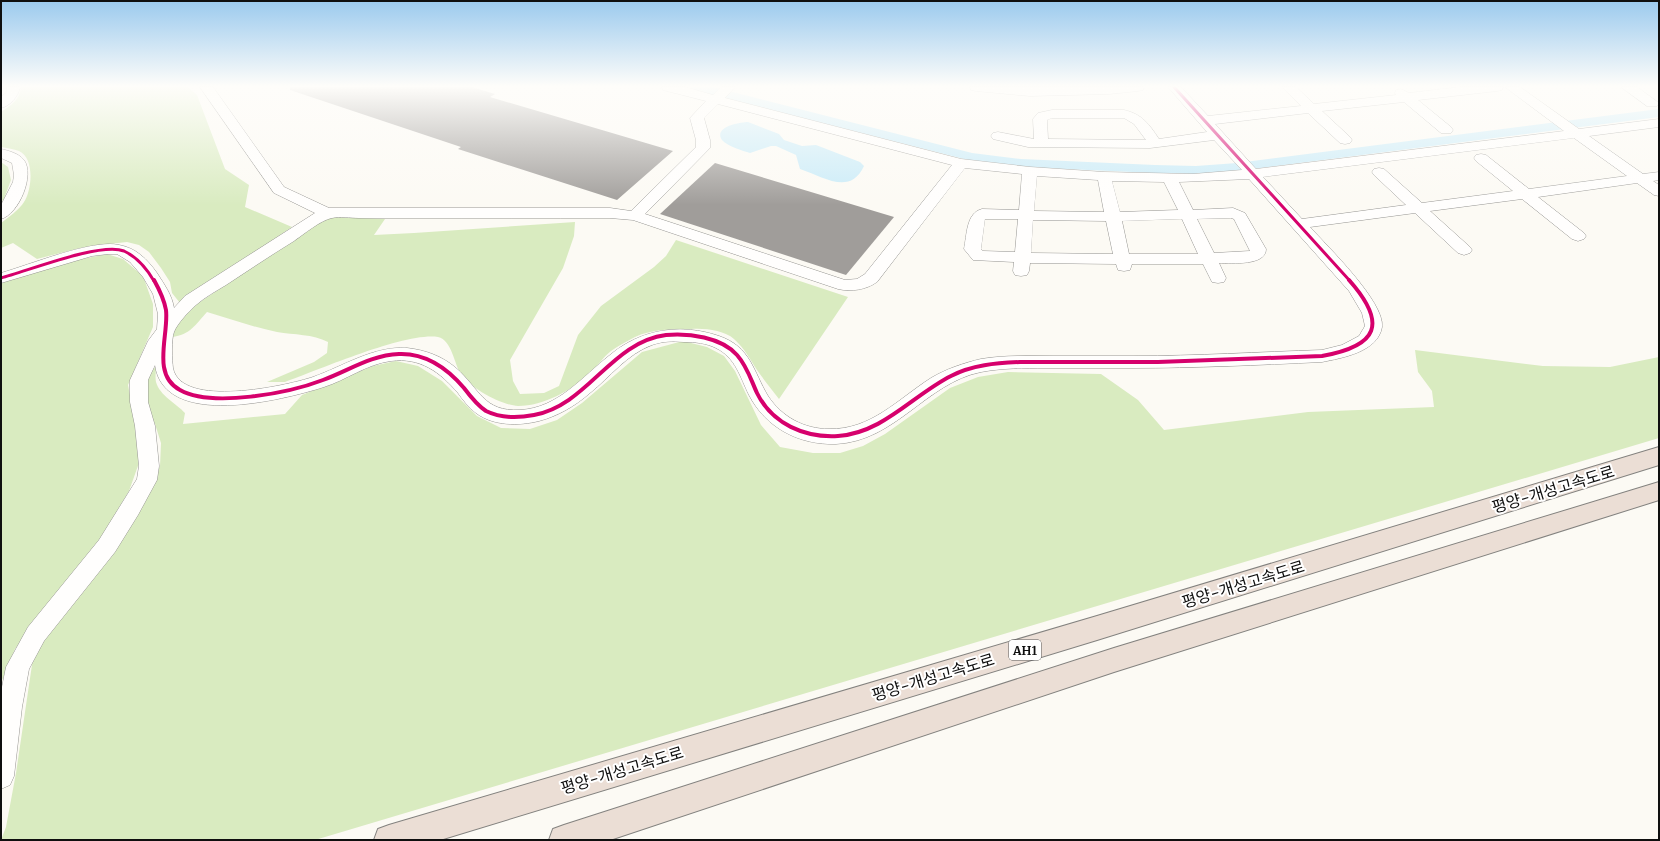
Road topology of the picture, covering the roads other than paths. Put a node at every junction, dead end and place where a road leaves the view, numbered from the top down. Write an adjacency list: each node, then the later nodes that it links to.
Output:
1 (233, 126): 31 (street)
2 (698, 126): 35 (street)
3 (838, 126): 20 (street)
4 (1040, 126): 16 (street)
5 (1144, 126): 17 (street)
6 (1209, 126): 13 (street)
7 (1330, 126): 15 (street)
8 (1441, 126): 11 (street)
9 (1566, 126): 12 (street)
10 (1628, 126): 12 (street)
11 (1446, 130)
12 (1573, 132): 21 (street); 27 (street)
13 (1217, 135): 17 (street); 21 (street)
14 (998, 136): 16 (street)
15 (1345, 140)
16 (1041, 143): 17 (street)
17 (1155, 143)
18 (1, 153): 32 (street)
19 (1481, 158): 29 (street)
20 (961, 163): 22 (street); 35 (street)
21 (1247, 168): 26 (street); 37 (street)
22 (1030, 171): 24 (street); 33 (street)
23 (1379, 172): 30 (street)
24 (1104, 176): 26 (street); 36 (street)
25 (1659, 176): 27 (street)
26 (1170, 178): 34 (street)
27 (1640, 179): 28 (street); 29 (street)
28 (1659, 192)
29 (1526, 194): 30 (street); 38 (street)
30 (1419, 208): 37 (street); 39 (street)
31 (326, 213): 35 (street); 45 (street)
32 (1, 214)
33 (1026, 214): 36 (street); 42 (street); 42 (street)
34 (1188, 215): 36 (street); 40 (street); 40 (street)
35 (635, 216)
36 (1113, 217): 41 (street)
37 (1299, 224): 45 (street)
38 (1578, 236)
39 (1464, 250)
40 (1209, 258): 41 (street); 44 (street)
41 (1123, 263): 42 (street)
42 (1022, 265)
43 (1, 278): 45 (street)
44 (1218, 278)
45 (166, 328): 48 (street)
46 (1659, 456): 49 (highway, 평양-개성고속도로 / AH1)
47 (1659, 491): 50 (highway)
48 (1, 776)
49 (389, 840)
50 (564, 840)

